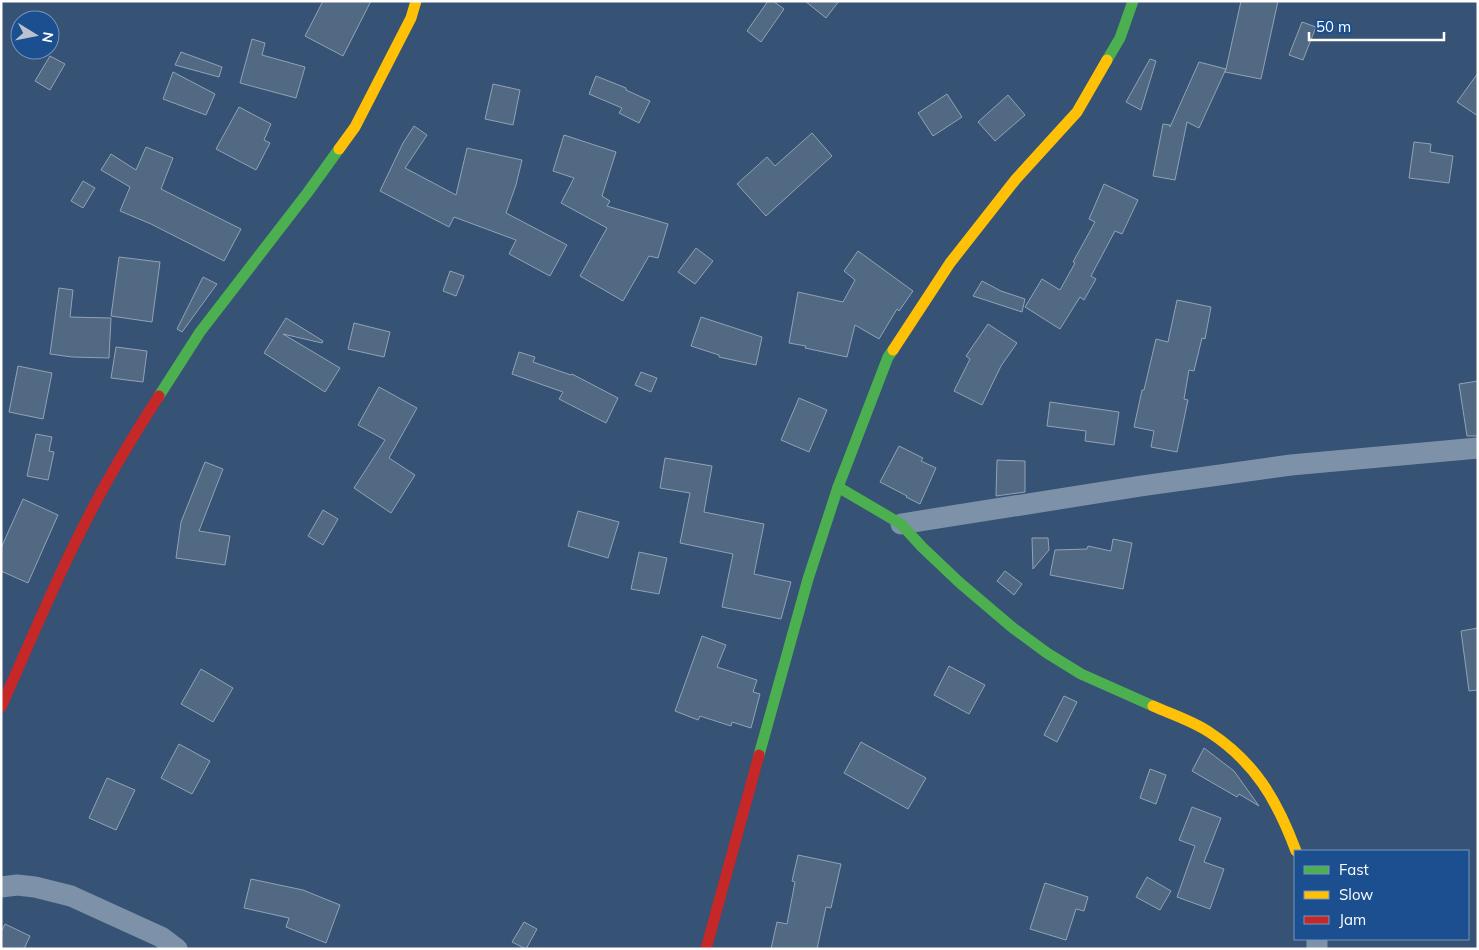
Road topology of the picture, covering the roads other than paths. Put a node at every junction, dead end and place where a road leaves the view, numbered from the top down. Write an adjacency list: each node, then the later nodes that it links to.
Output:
1 (416, 1): 6 (street)
2 (1134, 1): 4 (street)
3 (1478, 448): 5 (street)
4 (838, 487): 5 (street); 10 (street)
5 (901, 524): 7 (street)
6 (1, 707)
7 (1296, 850)
8 (1, 887): 9 (street)
9 (177, 949)
10 (706, 949)

